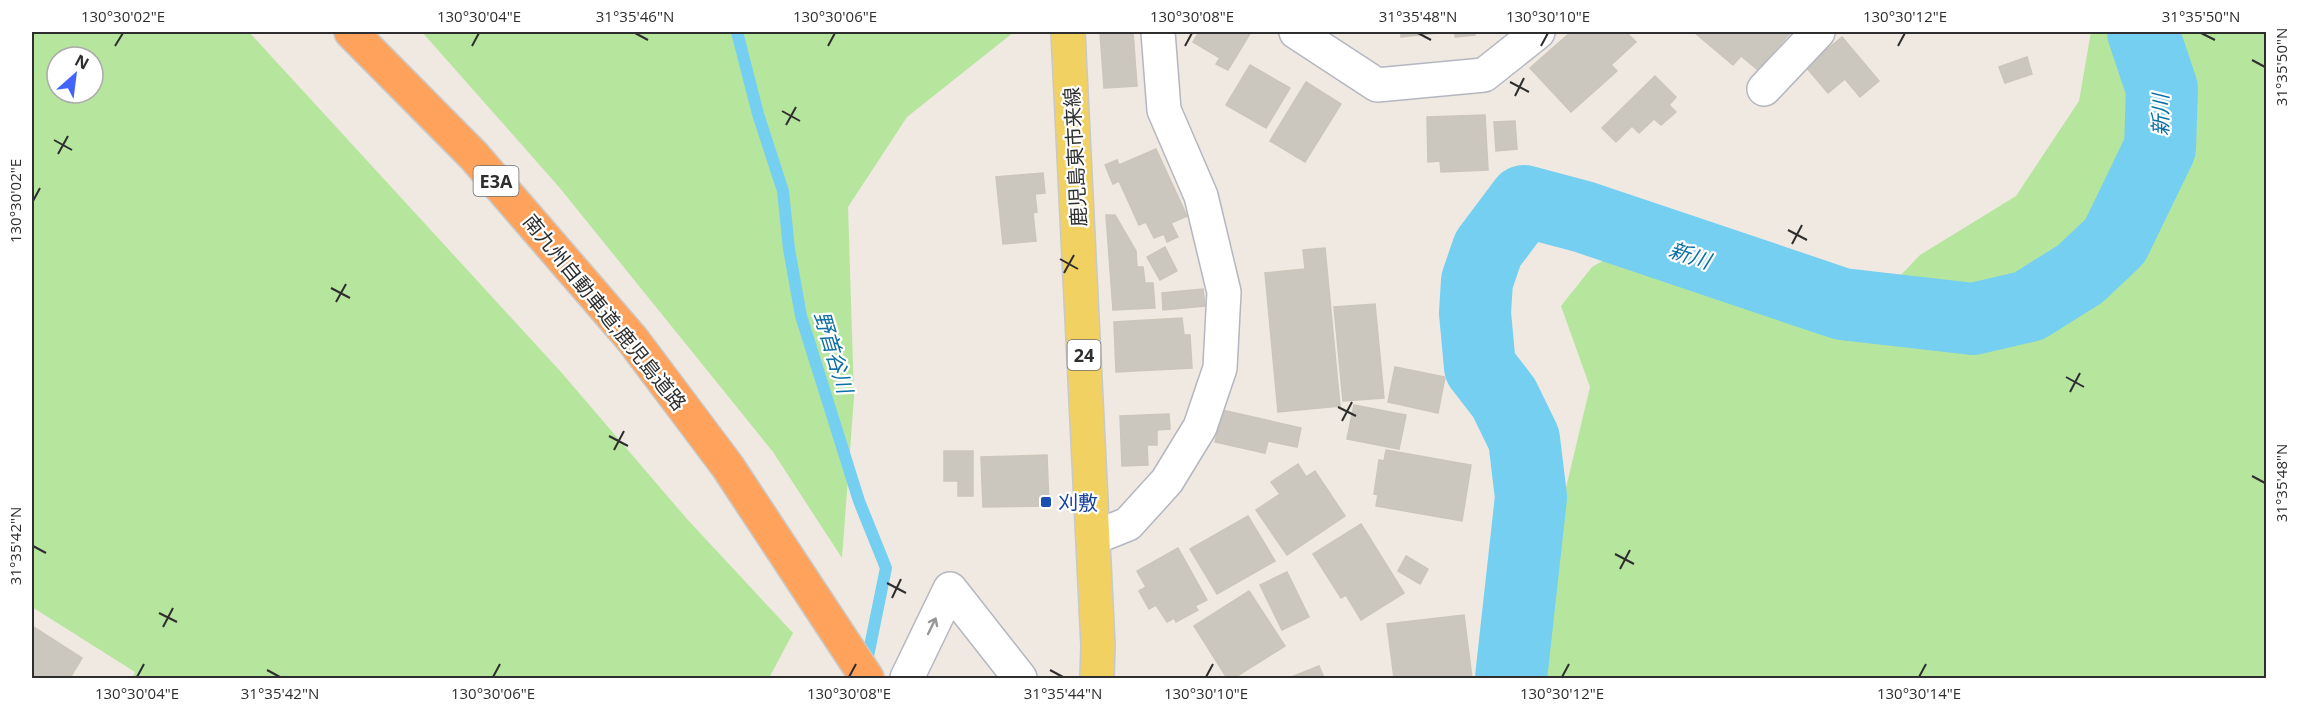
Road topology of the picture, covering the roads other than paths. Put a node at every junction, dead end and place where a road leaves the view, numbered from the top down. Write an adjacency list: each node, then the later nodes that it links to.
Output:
1 (351, 32): 9 (highway, 南九州自動車道;鹿児島道路 / E3A)
2 (1068, 32): 8 (main road, 鹿児島東市来線 / 24)
3 (1158, 32): 8 (street)
4 (1296, 32): 5 (street)
5 (1538, 32)
6 (1818, 32): 7 (street)
7 (1764, 89)
8 (1093, 538): 12 (main road, 鹿児島東市来線 / 24)
9 (867, 678)
10 (907, 678): 11 (street, one-way to 11)
11 (1020, 678)
12 (1097, 678)

